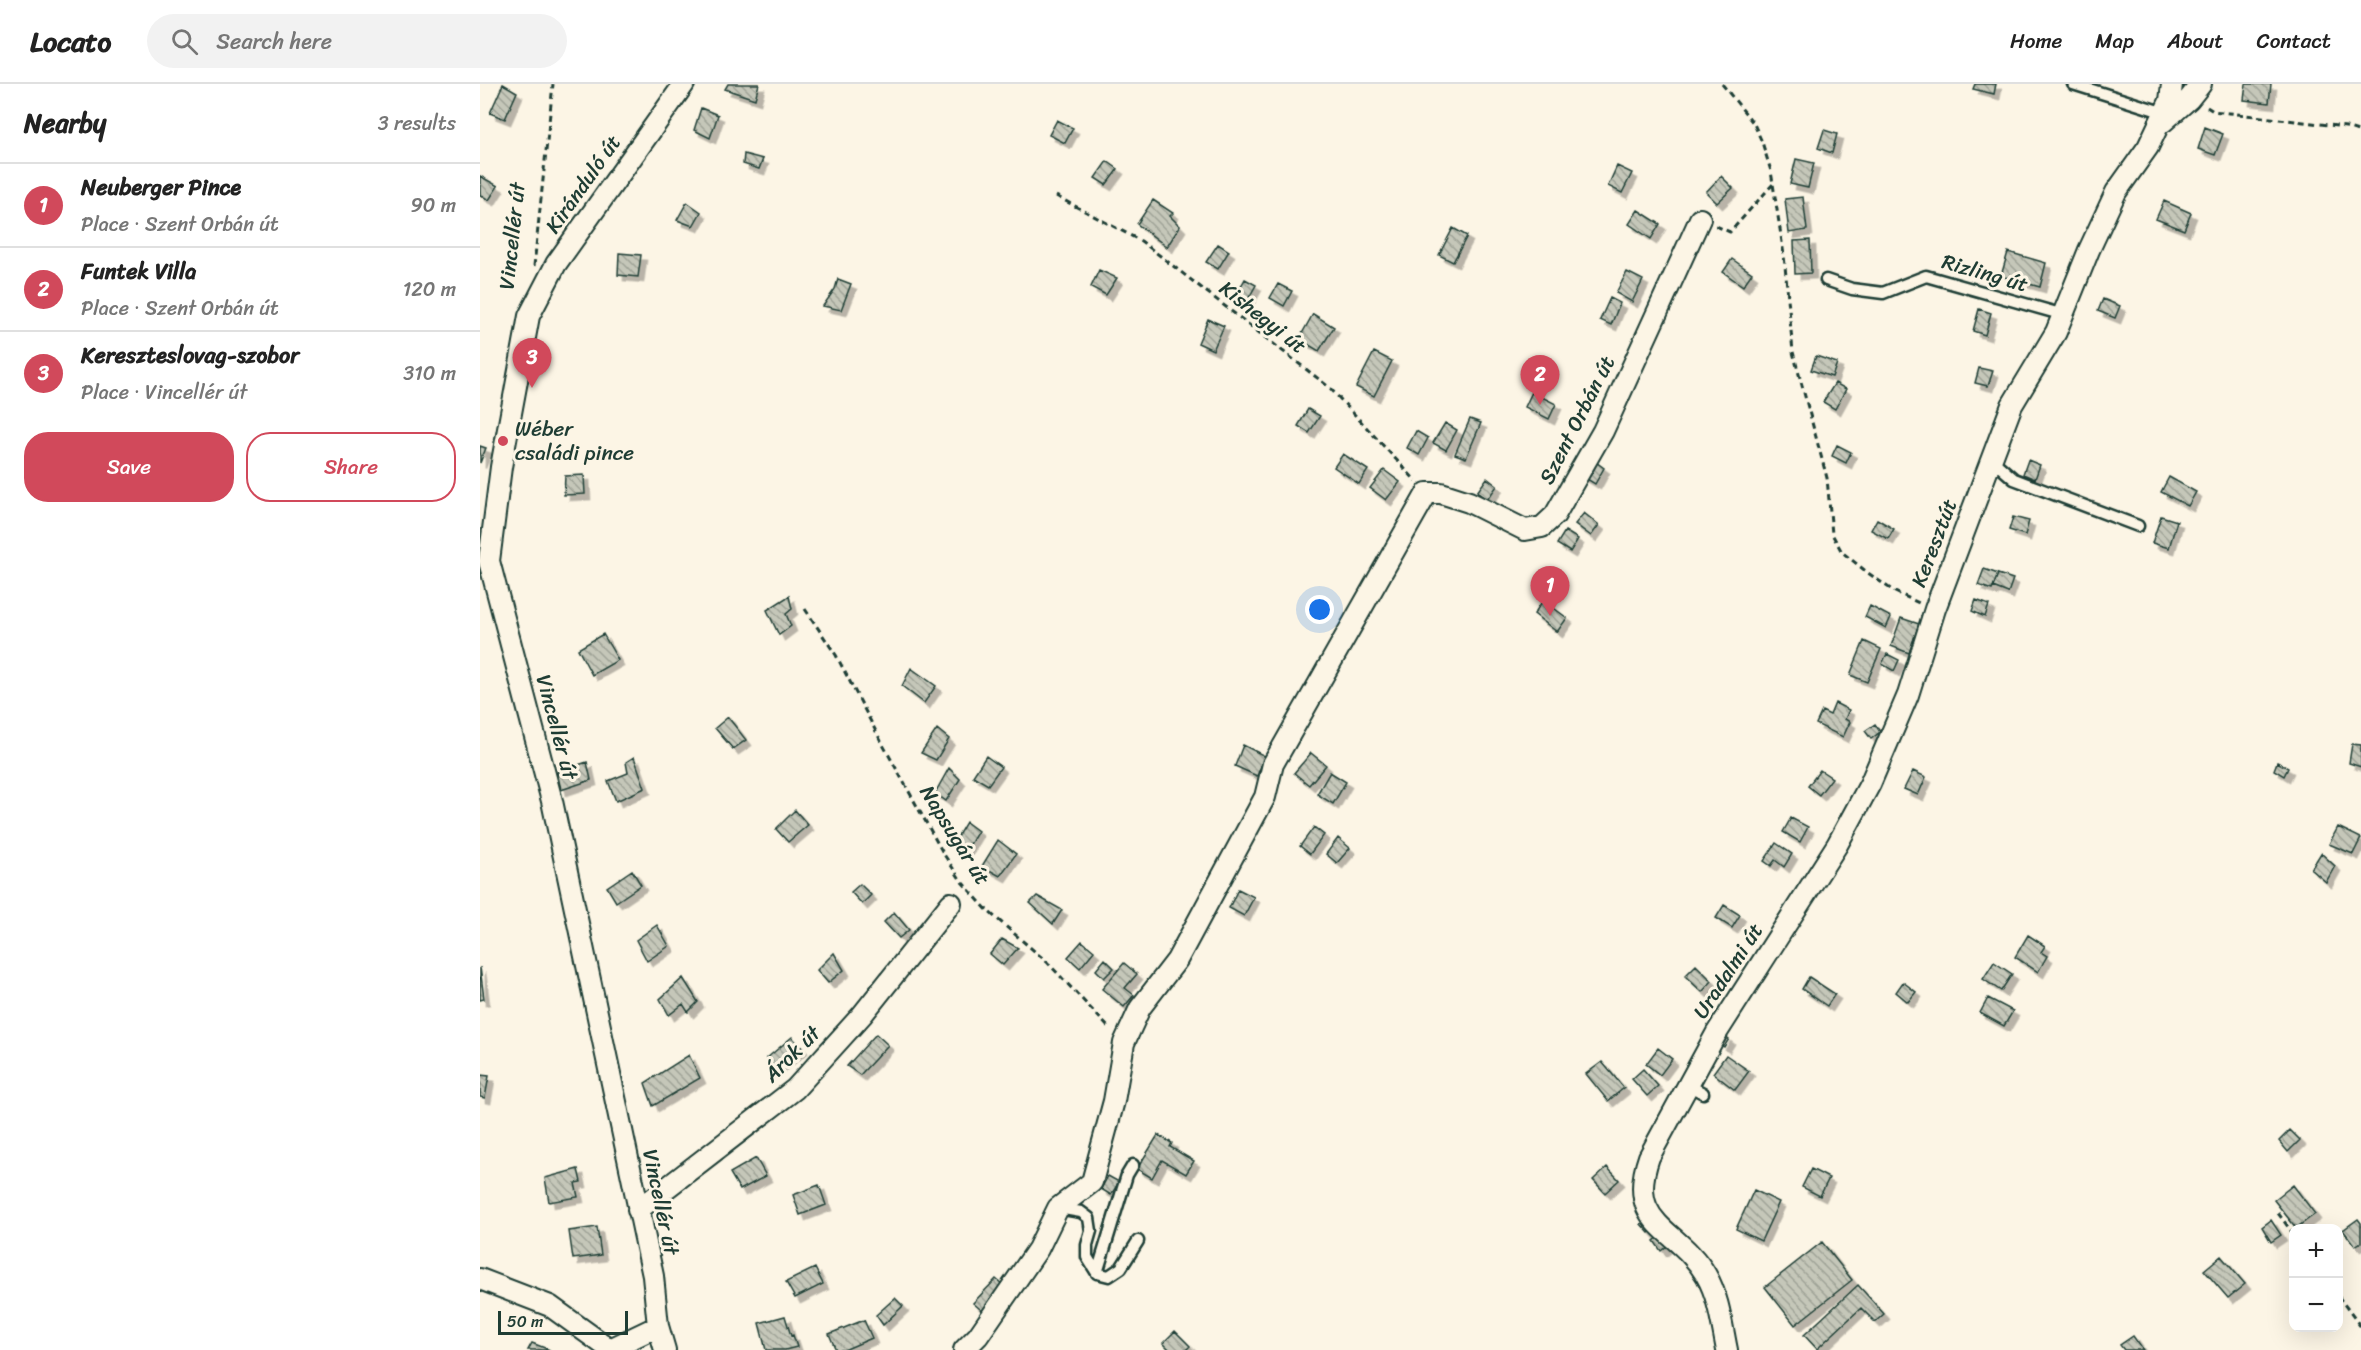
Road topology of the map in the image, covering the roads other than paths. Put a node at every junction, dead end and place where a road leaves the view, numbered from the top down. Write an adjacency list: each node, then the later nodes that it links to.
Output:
1 (684, 84): 8 (street, Kiránduló út)
2 (2073, 84): 4 (lane)
3 (2182, 88): 4 (street)
4 (2162, 120): 7 (street, Keresztút)
5 (1700, 219): 14 (street, Szent Orbán út)
6 (1827, 280): 7 (lane, Rizling út)
7 (2064, 315): 9 (street, Keresztút)
8 (529, 316): 15 (street, Vincellér út)
9 (1991, 459): 10 (lane); 11 (street, Keresztút)
10 (2138, 526)
11 (1935, 609): 23 (street, Uradalmi út)
12 (951, 903): 15 (street, Árok út)
13 (1133, 1165): 17 (lane)
14 (1058, 1208): 17 (lane); 22 (street)
15 (638, 1210): 19 (street, Vincellér út)
16 (1138, 1241): 17 (lane)
17 (1097, 1273)
18 (480, 1279): 20 (street)
19 (658, 1326): 20 (street); 21 (street, Vincellér út)
20 (610, 1350)
21 (665, 1350)
22 (964, 1350)
23 (1727, 1350)

